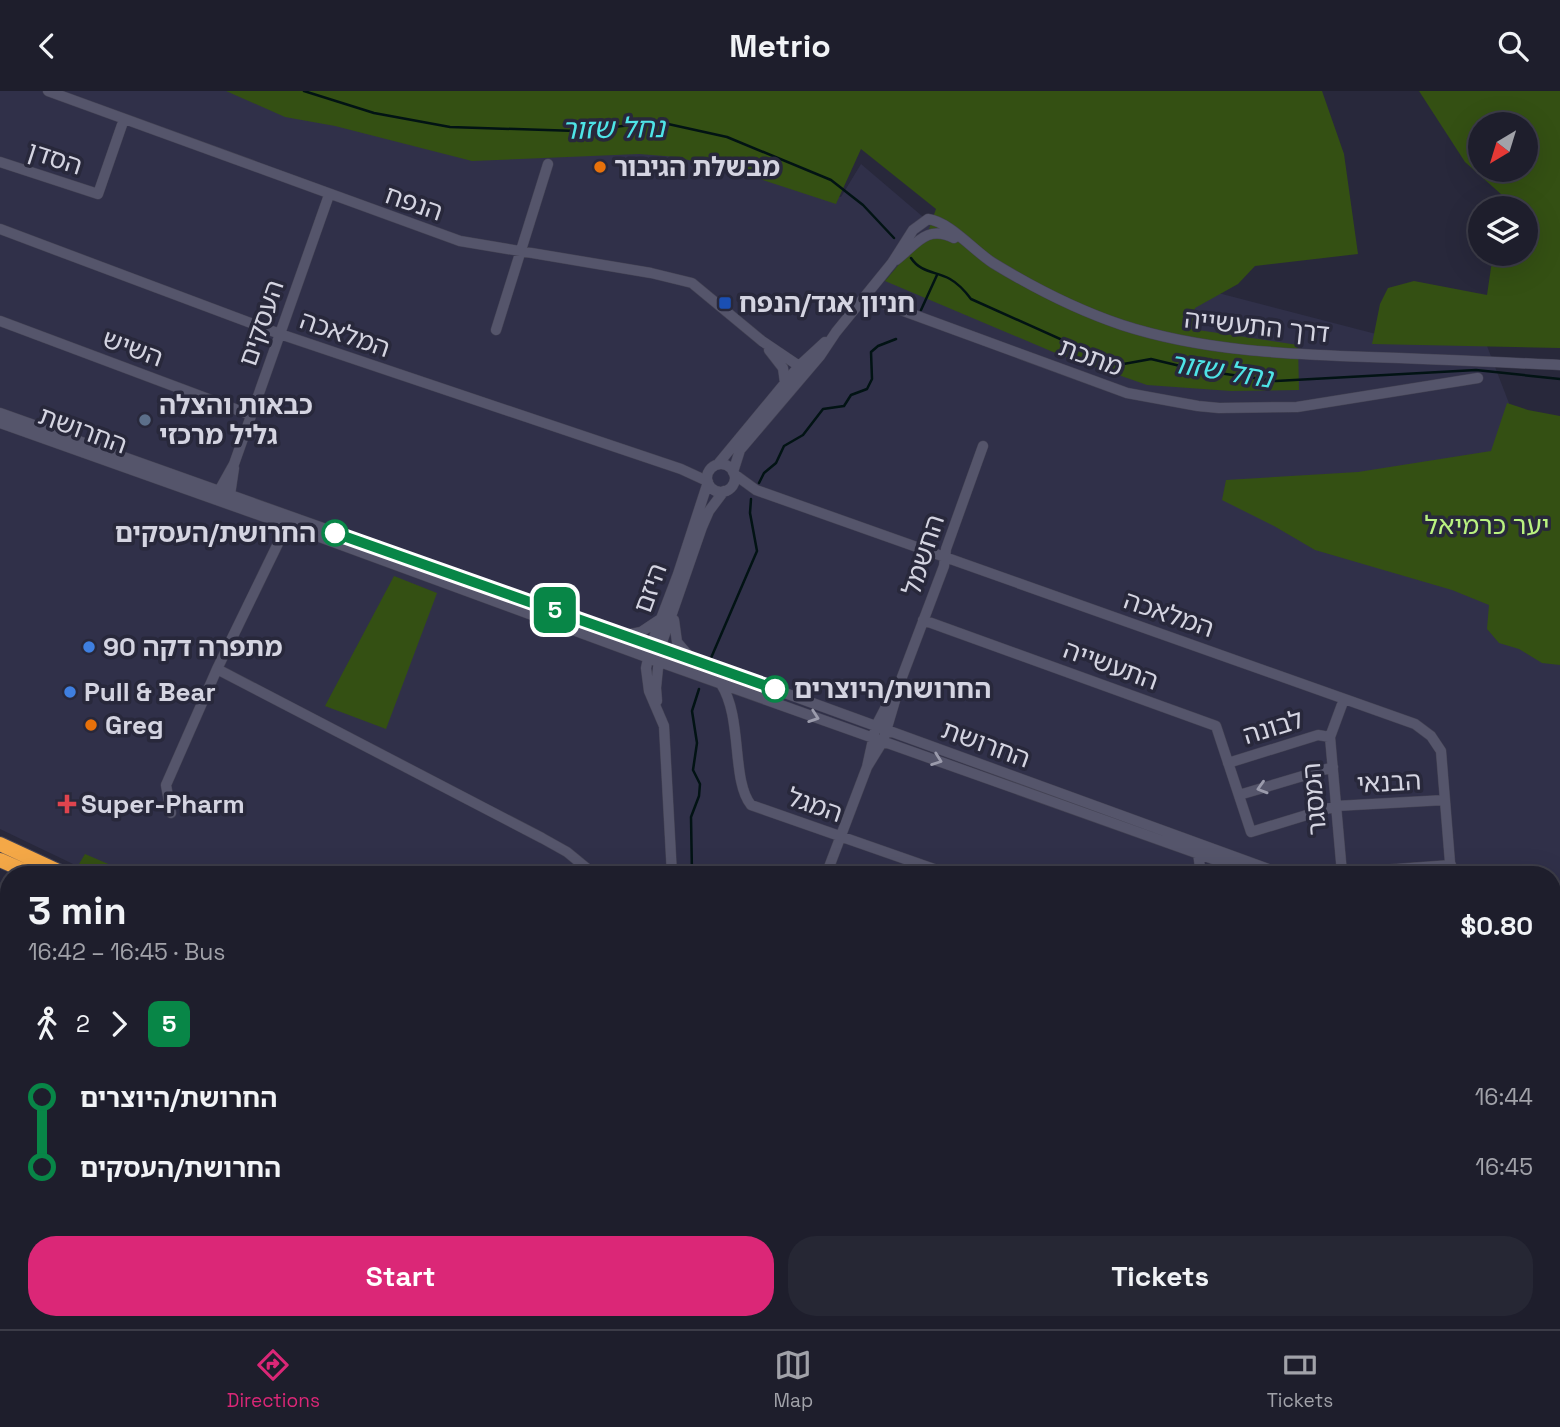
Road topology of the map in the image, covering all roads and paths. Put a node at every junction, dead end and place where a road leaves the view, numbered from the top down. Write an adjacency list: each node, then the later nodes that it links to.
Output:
1 (48, 91): 2 (street, הנפח)
2 (124, 119): 3 (street, הסדן); 5 (street, הנפח)
3 (0, 162)
4 (548, 164): 8 (street)
5 (329, 195): 8 (street, הנפח); 13 (street, העסקים)
6 (0, 229): 13 (street, המלאכה)
7 (970, 247): 9 (street, דרך התעשייה); 9 (street, דרך התעשייה); 15 (street, דרך התעשייה)
8 (521, 251): 12 (street); 14 (street, הנפח)
9 (892, 263): 10 (street, דרך התעשייה)
10 (867, 294): 16 (street); 17 (street, מתכת)
11 (0, 321): 20 (street, השיש)
12 (496, 330)
13 (279, 334): 20 (street, העסקים); 25 (street, המלאכה)
14 (762, 341): 16 (street, הנפח); 18 (street, הנפח)
15 (1560, 365)
16 (801, 370): 18 (street); 26 (street)
17 (1478, 378)
18 (785, 383): 24 (street)
19 (0, 413): 31 (street, החרושת)
20 (251, 415): 23 (street, העסקים)
21 (0, 423): 31 (street, החרושת)
22 (983, 446): 33 (street, החשמל)
23 (234, 464): 30 (street); 31 (street)
24 (716, 465): 25 (street, המלאכה); 26 (street, המלאכה); 27 (street)
25 (681, 469): 27 (street, המלאכה)
26 (734, 473): 28 (street); 29 (street, המלאכה)
27 (708, 481): 28 (street, המלאכה); 34 (street, היזם)
28 (726, 490): 29 (street, המלאכה); 34 (street, היזם)
29 (756, 491): 33 (street, המלאכה)
30 (230, 495): 31 (street); 38 (street, החרושת)
31 (220, 496): 32 (street, החרושת)
32 (287, 525): 40 (street, החרושת); 43 (street)
33 (945, 559): 37 (street, החשמל); 46 (street, המלאכה)
34 (682, 577): 35 (street, היזם); 36 (street, היזם)
35 (675, 610): 39 (street, היזם); 41 (street)
36 (662, 617): 38 (street); 39 (street, היזם)
37 (923, 619): 49 (street, החשמל); 52 (street, התעשייה)
38 (625, 635): 39 (street, החרושת)
39 (656, 646): 40 (street, היזם); 41 (street, החרושת); 42 (street, היזם)
40 (647, 658): 42 (street, החרושת); 47 (street, היזם)
41 (695, 661): 49 (street, החרושת)
42 (660, 662): 44 (street, החרושת); 47 (street, היזם)
43 (217, 669): 57 (street); 63 (street)
44 (721, 684): 45 (street, החרושת); 48 (street, המגל)
45 (749, 694): 48 (street); 51 (street, החרושת, one-way to 51)
46 (1344, 699): 50 (street, המסגר); 55 (street, המלאכה)
47 (658, 708): 64 (street, היזם)
48 (734, 716): 58 (street, המגל)
49 (881, 728): 51 (street, החשמל); 70 (street, החרושת)
50 (1330, 737): 52 (street, לבונה); 53 (street, המסגר)
51 (878, 739): 58 (street, החשמל); 60 (street, החרושת, one-way to 60)
52 (1228, 763): 54 (street, התעשייה)
53 (1332, 767): 54 (street, one-way to 54); 56 (street, המסגר)
54 (1239, 795): 56 (street, הבנאי)
55 (1445, 800): 56 (street, הבנאי); 72 (street, המלאכה)
56 (1336, 807): 71 (street, המסגר)
57 (171, 813)
58 (840, 835): 65 (street, החשמל); 66 (street, המגל)
59 (0, 844): 62 (highway)
60 (1198, 853): 61 (street, החרושת); 67 (street)
61 (1220, 861): 68 (street); 69 (street, החרושת)
62 (48, 866)
63 (584, 866)
64 (672, 866)
65 (832, 866)
66 (926, 866)
67 (1201, 866)
68 (1214, 866)
69 (1234, 866)
70 (1260, 866)
71 (1341, 866)
72 (1451, 866)

